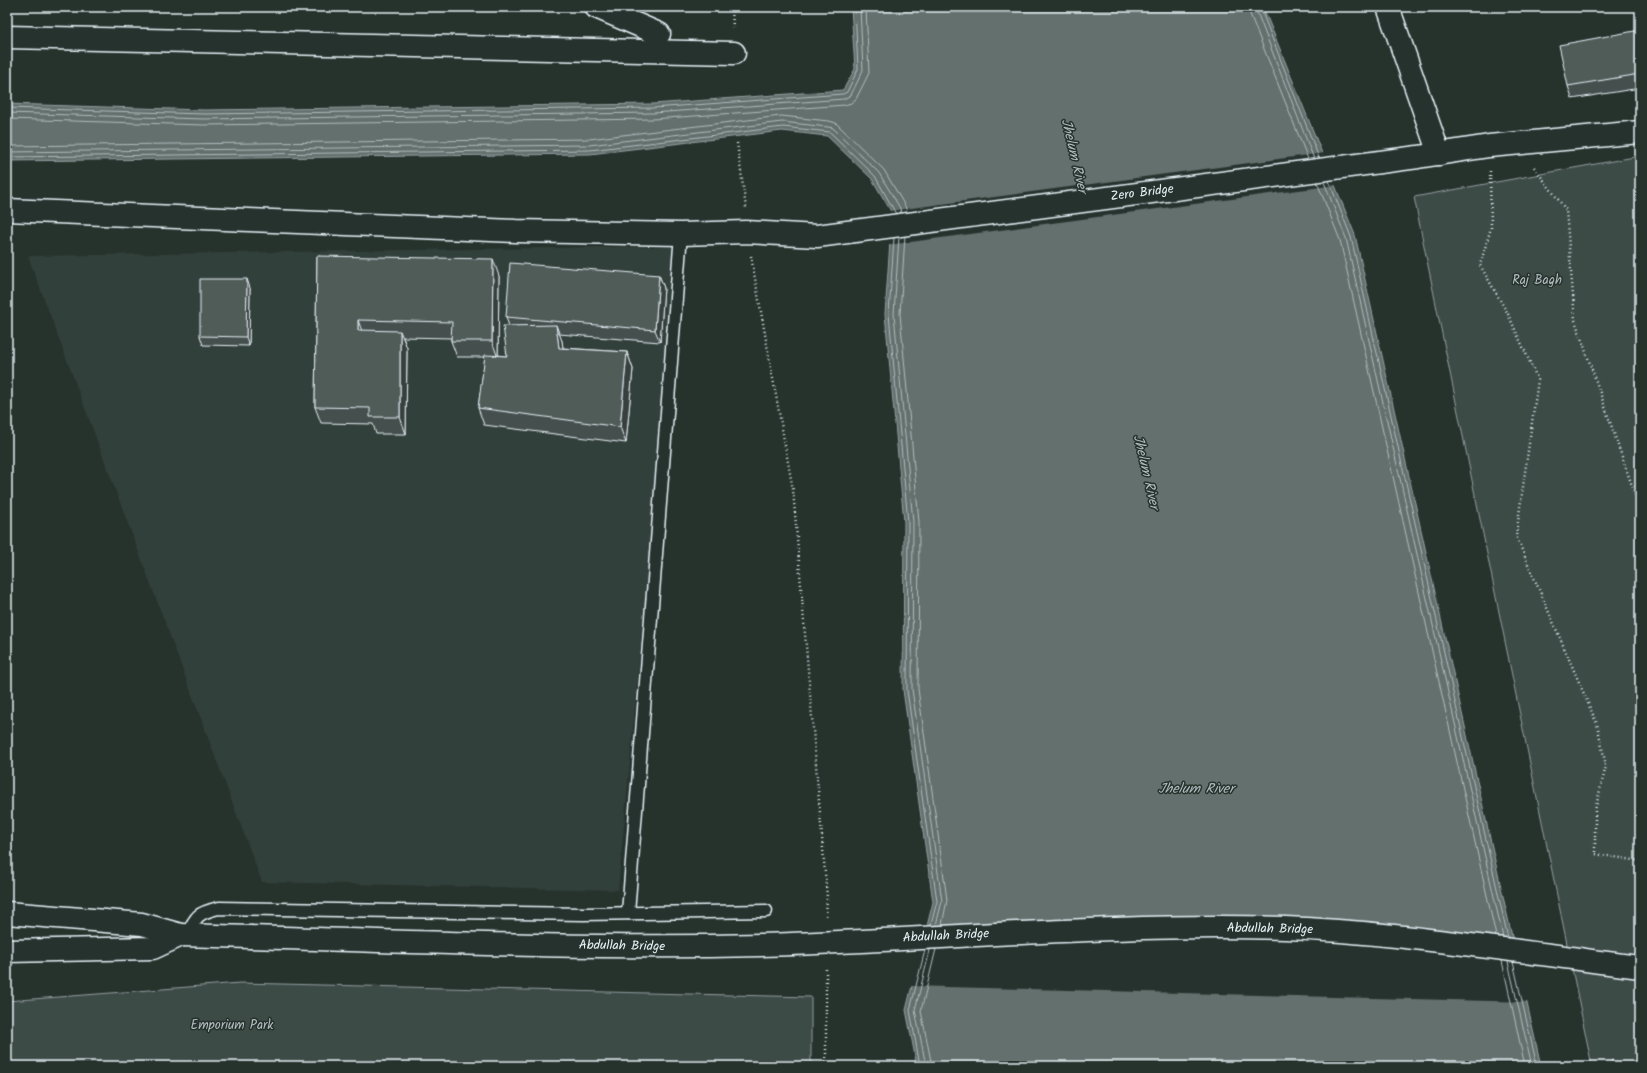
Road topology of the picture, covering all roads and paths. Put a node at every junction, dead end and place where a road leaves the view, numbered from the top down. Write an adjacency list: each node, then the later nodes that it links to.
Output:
1 (596, 7): 3 (street)
2 (1388, 7): 9 (street)
3 (659, 34)
4 (7, 37): 5 (street)
5 (734, 53)
6 (1640, 132): 8 (street, Zero Bridge)
7 (737, 143): 12 (path)
8 (1489, 146): 9 (street, Zero Bridge); 15 (path)
9 (1428, 155): 12 (street, Zero Bridge)
10 (1531, 164): 14 (path)
11 (7, 210): 13 (street, Zero Bridge)
12 (746, 232): 13 (street, Zero Bridge); 19 (path)
13 (681, 234): 18 (lane)
14 (1640, 509)
15 (1640, 861)
16 (766, 911): 18 (lane)
17 (7, 913): 20 (street)
18 (628, 913): 20 (lane)
19 (826, 921)
20 (184, 935): 21 (street); 23 (street, Abdullah Bridge, bridge)
21 (7, 951)
22 (826, 960): 25 (path)
23 (1640, 967)
24 (1612, 1060): 26 (path)
25 (826, 1066)
26 (1613, 1066)

